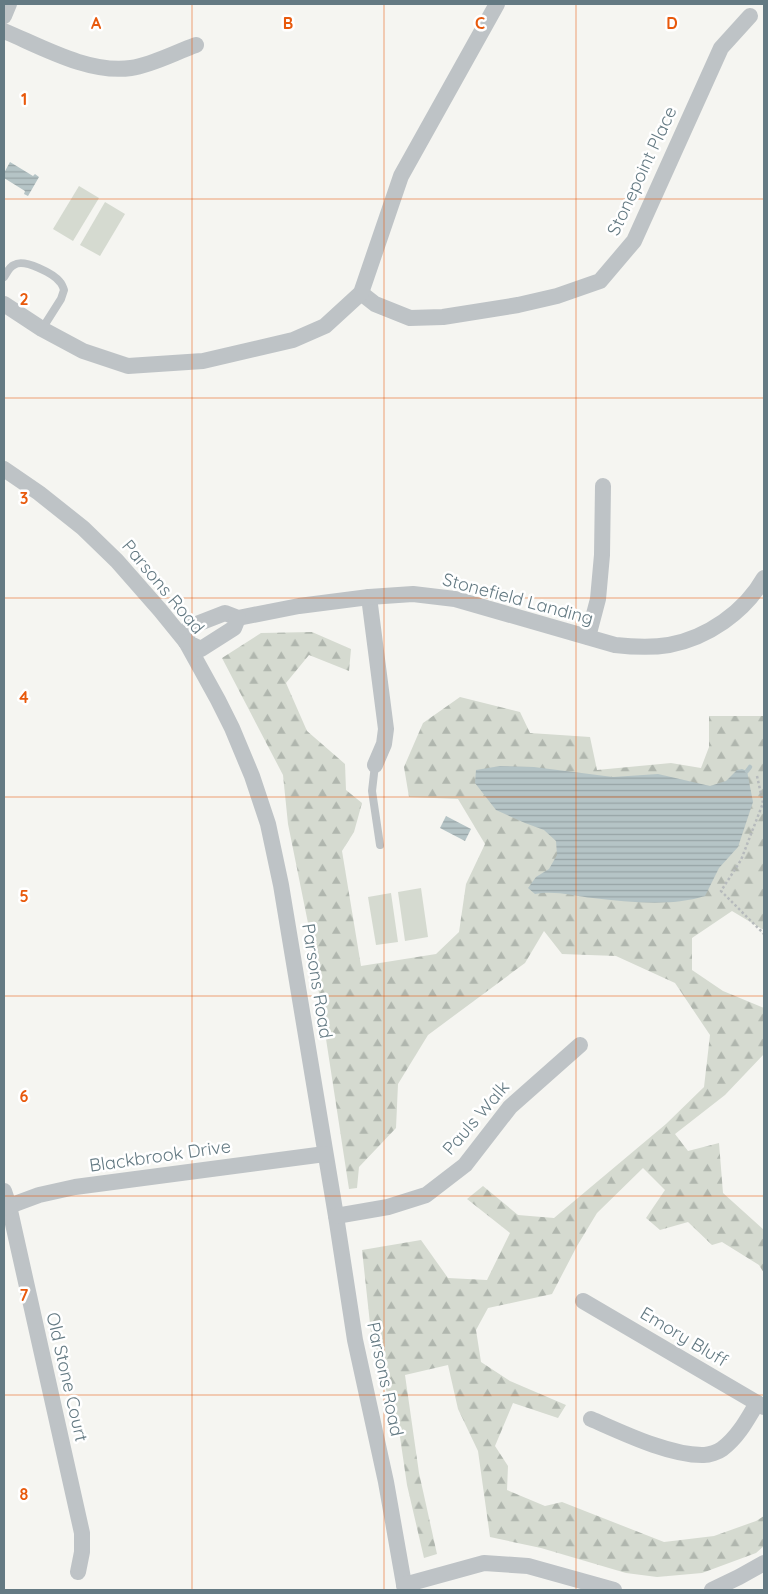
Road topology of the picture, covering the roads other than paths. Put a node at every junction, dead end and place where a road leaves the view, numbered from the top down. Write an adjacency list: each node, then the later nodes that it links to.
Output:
1 (9, 4): 3 (street)
2 (497, 4): 8 (street)
3 (4, 16)
4 (750, 16): 8 (street, Stonepoint Place)
5 (4, 31): 6 (street)
6 (196, 45)
7 (4, 277): 10 (lane)
8 (361, 293): 10 (street)
9 (4, 304): 10 (street)
10 (42, 328)
11 (4, 469): 16 (street, Parsons Road)
12 (604, 486): 15 (street)
13 (764, 578): 15 (street, Stonefield Landing)
14 (369, 596): 15 (street, Stonefield Landing); 16 (street, Stonefield Landing); 17 (street)
15 (588, 637)
16 (186, 642): 20 (street, Parsons Road)
17 (375, 764): 18 (lane)
18 (380, 845)
19 (580, 1045): 22 (street, Pauls Walk)
20 (325, 1154): 21 (street, Blackbrook Drive); 22 (street, Parsons Road)
21 (5, 1202): 27 (street, Old Stone Court)
22 (336, 1216): 28 (street, Parsons Road)
23 (584, 1301): 24 (street, Emory Bluff)
24 (761, 1405): 25 (street)
25 (590, 1419)
26 (764, 1563): 30 (street)
27 (78, 1572)
28 (405, 1588): 29 (street)
29 (614, 1590)
30 (712, 1590)

